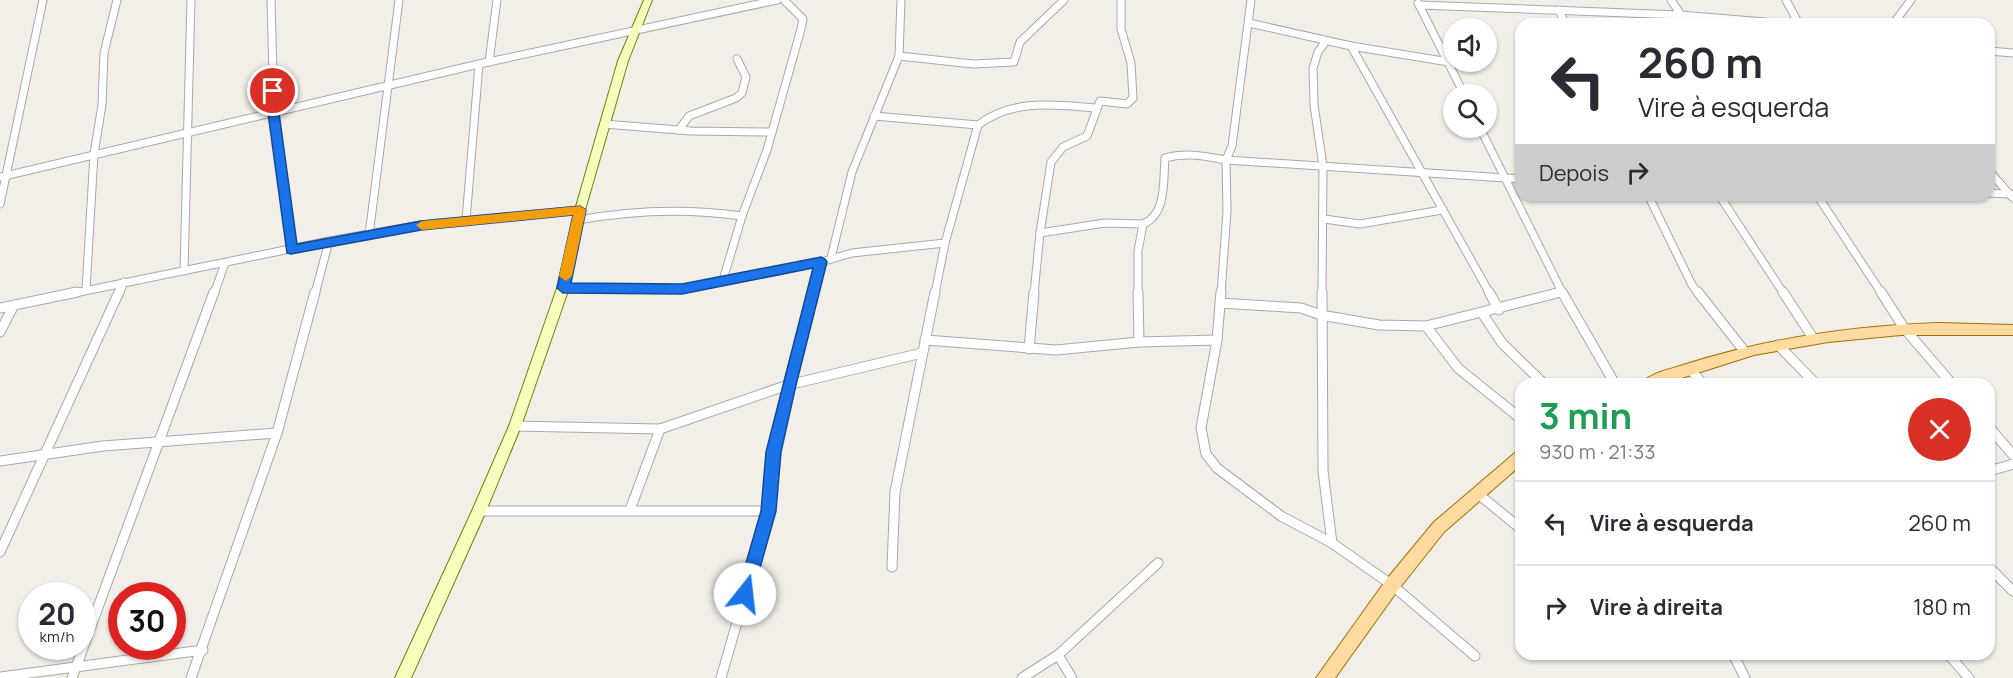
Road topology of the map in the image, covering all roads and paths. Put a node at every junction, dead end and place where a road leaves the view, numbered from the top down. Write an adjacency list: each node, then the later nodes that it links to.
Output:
1 (43, 0): 52 (street)
2 (117, 0): 48 (street)
3 (191, 0): 46 (street)
4 (271, 0): 40 (street)
5 (399, 0): 38 (street)
6 (497, 0): 36 (street)
7 (648, 0): 27 (street)
8 (777, 0): 27 (street)
9 (784, 0): 45 (street)
10 (901, 0): 33 (street)
11 (1064, 0): 33 (street)
12 (1121, 0): 39 (street)
13 (1251, 0): 26 (street)
14 (1671, 0): 20 (street)
15 (1786, 0): 24 (street)
16 (1911, 0): 25 (street)
17 (1418, 2): 18 (street); 30 (street)
18 (1495, 3): 19 (street)
19 (1558, 10): 20 (street); 21 (street)
20 (1680, 15): 22 (street); 23 (street)
21 (1562, 18)
22 (1682, 18)
23 (1716, 18)
24 (1796, 18)
25 (1898, 18)
26 (1249, 23): 28 (street); 49 (street)
27 (635, 31): 36 (street); 42 (street)
28 (1326, 41): 29 (street); 50 (street)
29 (1352, 46): 35 (street); 51 (street)
30 (1443, 50)
31 (1995, 52): 32 (street)
32 (2013, 53)
33 (899, 56): 41 (street)
34 (736, 59): 44 (street)
35 (1443, 61)
36 (489, 62): 37 (street)
37 (479, 64): 38 (street); 68 (street)
38 (386, 86): 40 (street); 71 (street)
39 (1097, 108): 43 (street); 70 (street)
40 (274, 113): 46 (street); 74 (street)
41 (874, 116): 43 (street); 75 (street)
42 (604, 124): 44 (street); 65 (street)
43 (978, 125): 73 (street)
44 (679, 130): 45 (street)
45 (772, 132): 66 (street)
46 (187, 133): 48 (street); 78 (street)
47 (1485, 138): 54 (street)
48 (94, 154): 52 (street); 82 (street)
49 (1226, 160): 50 (street); 69 (street); 84 (street)
50 (1323, 166): 51 (street); 67 (street)
51 (1423, 173): 54 (street); 64 (street)
52 (2, 177): 63 (street)
53 (1995, 178): 57 (street)
54 (1504, 179): 55 (street); 58 (street)
55 (1515, 179)
56 (1995, 194): 57 (street)
57 (2011, 196)
58 (1515, 200)
59 (1515, 201): 83 (street)
60 (1651, 201): 100 (street)
61 (1723, 201): 94 (street)
62 (1821, 201): 91 (street)
63 (0, 204)
64 (1442, 210): 67 (street); 87 (street)
65 (579, 215): 66 (street); 68 (street); 81 (street)
66 (742, 216): 79 (street)
67 (1324, 219): 89 (street)
68 (466, 220): 71 (street)
69 (1143, 224): 70 (street); 97 (street)
70 (1040, 233): 99 (street)
71 (369, 235): 72 (street)
72 (329, 241): 74 (street); 113 (street)
73 (945, 243): 75 (street); 95 (street)
74 (291, 250): 77 (street)
75 (831, 258): 76 (street)
76 (821, 262): 79 (street); 109 (street)
77 (225, 263): 78 (street); 115 (street)
78 (184, 271): 80 (street)
79 (723, 280): 81 (street)
80 (124, 282): 82 (street); 116 (street)
81 (563, 288): 111 (street)
82 (86, 290): 85 (street)
83 (1562, 292): 87 (street); 104 (street)
84 (1220, 303): 89 (street); 96 (street)
85 (14, 305): 86 (street); 93 (street)
86 (0, 308)
87 (1499, 310): 88 (street)
88 (1482, 313): 90 (street); 103 (street)
89 (1321, 315): 90 (street); 127 (street)
90 (1426, 326): 110 (street)
91 (1904, 328): 92 (main road); 94 (main road); 108 (street)
92 (2013, 330)
93 (0, 332)
94 (1813, 338): 98 (main road)
95 (925, 340): 99 (street); 101 (street)
96 (1217, 340): 97 (street); 127 (street)
97 (1139, 342): 99 (street)
98 (1778, 345): 100 (main road); 107 (street)
99 (1029, 349)
100 (1745, 352): 102 (main road)
101 (922, 353): 109 (street); 130 (street)
102 (1690, 369): 105 (main road); 106 (street)
103 (1537, 378)
104 (1612, 378)
105 (1665, 378)
106 (1698, 378)
107 (1810, 378)
108 (1947, 378)
109 (789, 385): 112 (street); 125 (street)
110 (1515, 414)
111 (515, 426): 112 (street); 124 (street)
112 (660, 429): 123 (street)
113 (277, 433): 115 (street); 134 (street)
114 (1995, 434): 117 (street)
115 (159, 441): 116 (street); 139 (street)
116 (45, 452): 118 (street); 128 (street)
117 (2013, 455)
118 (0, 461)
119 (1515, 461): 122 (main road)
120 (2013, 464): 121 (street)
121 (1995, 469)
122 (1477, 493): 126 (street); 132 (main road)
123 (630, 510): 124 (street); 125 (street)
124 (479, 511): 143 (street)
125 (769, 511): 144 (street)
126 (1515, 524)
127 (1332, 543): 132 (street)
128 (0, 552)
129 (1158, 563): 135 (street)
130 (892, 567)
131 (1995, 578): 133 (street)
132 (1392, 585): 136 (street); 147 (main road)
133 (2013, 591)
134 (203, 650): 139 (street); 142 (street)
135 (1058, 656): 145 (street); 146 (street)
136 (1475, 656)
137 (1736, 660): 148 (street)
138 (1953, 660): 149 (street)
139 (77, 668): 140 (street); 141 (street)
140 (0, 677)
141 (72, 678)
142 (191, 678)
143 (403, 678)
144 (721, 678)
145 (1022, 678)
146 (1072, 678)
147 (1325, 678)
148 (1745, 678)
149 (1969, 678)

